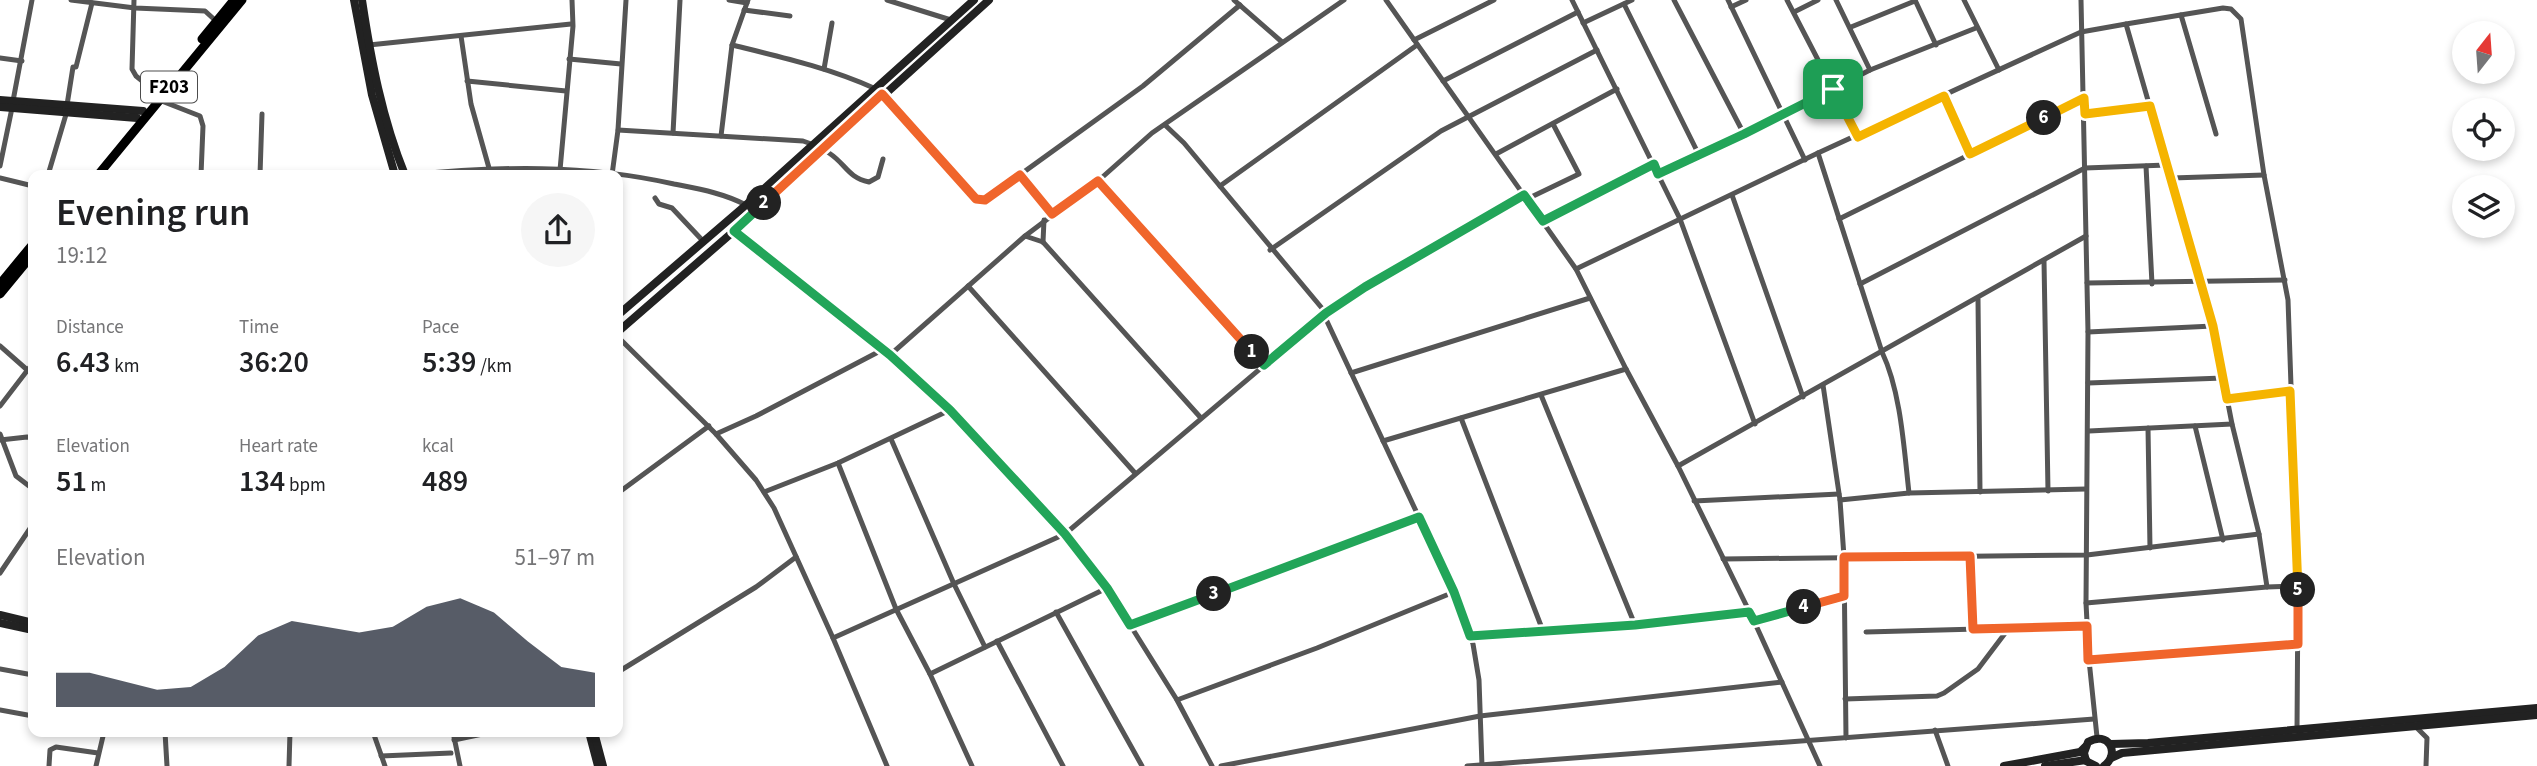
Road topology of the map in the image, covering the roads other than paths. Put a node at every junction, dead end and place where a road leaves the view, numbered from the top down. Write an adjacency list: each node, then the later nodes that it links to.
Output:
1 (32, 0): 59 (street)
2 (71, 0): 31 (street)
3 (134, 0): 35 (street)
4 (234, 0): 42 (main road, F203)
5 (242, 0): 71 (main road, F203)
6 (354, 0): 111 (main road)
7 (362, 0): 53 (main road)
8 (572, 0): 45 (street)
9 (626, 0): 60 (street)
10 (680, 0): 86 (street)
11 (729, 0): 30 (street)
12 (887, 0): 41 (street)
13 (974, 0): 41 (main road)
14 (989, 0): 69 (main road)
15 (1234, 0): 33 (street)
16 (1344, 0): 51 (street)
17 (1386, 0): 52 (street)
18 (1494, 0): 52 (street)
19 (1572, 0): 37 (street)
20 (1632, 0): 32 (street)
21 (1674, 0): 87 (street)
22 (1728, 0): 34 (street)
23 (1746, 0): 34 (street)
24 (1787, 0): 38 (street)
25 (1818, 0): 38 (street)
26 (1836, 0): 47 (street)
27 (1915, 0): 47 (street); 55 (street)
28 (1964, 0): 48 (street)
29 (2081, 0): 49 (street)
30 (748, 1): 36 (street)
31 (92, 3): 35 (street); 77 (street)
32 (1624, 4): 44 (street); 96 (street)
33 (1240, 5): 51 (street); 118 (street)
34 (1731, 7): 79 (street)
35 (135, 8): 42 (street); 71 (street)
36 (744, 10): 40 (street); 54 (street)
37 (1578, 12): 44 (street); 65 (street)
38 (1794, 12): 67 (street)
39 (2181, 15): 46 (street); 88 (street); 119 (street)
40 (790, 16)
41 (951, 20): 69 (main road)
42 (216, 22): 71 (main road, F203)
43 (832, 23): 61 (street)
44 (1583, 23): 56 (street)
45 (571, 24): 50 (street); 58 (street)
46 (2126, 24): 49 (street); 75 (street)
47 (1851, 27): 63 (street)
48 (1976, 28): 55 (street); 62 (street)
49 (2081, 32): 62 (street); 72 (street)
50 (461, 36): 53 (street); 64 (street)
51 (1282, 42): 84 (street)
52 (1416, 43): 65 (street); 124 (street)
53 (369, 45): 112 (main road)
54 (732, 45): 61 (street); 89 (street)
55 (1936, 45): 63 (street)
56 (1597, 50): 66 (street); 82 (street)
57 (0, 58): 59 (street)
58 (569, 59): 60 (street); 68 (street)
59 (22, 61): 74 (street)
60 (621, 64): 85 (street)
61 (824, 69): 69 (street)
62 (1998, 70): 70 (street)
63 (1870, 71): 67 (street)
64 (467, 81): 68 (street); 103 (street)
65 (1443, 82): 82 (street)
66 (1617, 89): 83 (street); 99 (street)
67 (1833, 89): 79 (street); 90 (street)
68 (566, 91): 114 (street)
69 (879, 92): 91 (main road); 92 (main road); 118 (street)
70 (1944, 96): 90 (street); 94 (street)
71 (158, 97): 81 (main road, F203); 108 (main road, F203); 109 (street)
72 (2084, 98): 80 (street); 94 (street)
73 (0, 100): 74 (main road)
74 (13, 105): 76 (main road); 77 (main road); 101 (street)
75 (2150, 106): 80 (street); 100 (street)
76 (0, 107)
77 (67, 108): 81 (main road); 106 (street)
78 (262, 114): 110 (street)
79 (1784, 114): 87 (street); 98 (street)
80 (2085, 114): 105 (street)
81 (140, 115): 107 (main road, F203)
82 (1467, 116): 95 (street); 140 (street)
83 (1553, 124): 95 (street); 126 (street)
84 (1165, 125): 122 (street); 124 (street)
85 (618, 130): 86 (street); 115 (street)
86 (673, 133): 89 (street)
87 (1744, 134): 96 (street)
88 (2216, 134)
89 (721, 136): 91 (street)
90 (1858, 137): 93 (street)
91 (813, 144): 92 (street); 128 (main road)
92 (822, 149): 97 (street); 134 (main road)
93 (1818, 153): 98 (street); 131 (street)
94 (1970, 154): 131 (street)
95 (1496, 155): 126 (street)
96 (1699, 155): 117 (street)
97 (883, 159)
98 (1805, 159): 125 (street)
99 (1654, 164): 117 (street); 133 (street)
100 (2167, 165): 102 (street); 121 (street)
101 (0, 166)
102 (2146, 166): 105 (street); 149 (street)
103 (489, 168): 104 (street); 113 (street)
104 (505, 168): 114 (street)
105 (2085, 168): 136 (street); 148 (street)
106 (49, 170)
107 (95, 170)
108 (102, 170)
109 (201, 170)
110 (260, 170)
111 (394, 170)
112 (404, 170)
113 (465, 170)
114 (560, 170)
115 (613, 170)
116 (623, 174): 128 (street)
117 (1658, 174): 130 (street)
118 (1020, 175): 129 (street)
119 (2264, 175): 121 (street); 145 (street)
120 (0, 178): 123 (street)
121 (2172, 178): 146 (street)
122 (1098, 181): 129 (street); 164 (street)
123 (28, 185)
124 (1220, 186): 140 (street)
125 (1732, 195): 130 (street); 173 (street)
126 (1525, 197): 133 (street); 155 (street)
127 (655, 198): 137 (street)
128 (746, 205): 137 (main road)
129 (1052, 214): 132 (street)
130 (1680, 219): 143 (street); 179 (street)
131 (1839, 219): 148 (street)
132 (1044, 220): 135 (street); 138 (street)
133 (1543, 221): 143 (street)
134 (734, 231): 157 (main road); 161 (street)
135 (1025, 236): 138 (street); 150 (street)
136 (2086, 236): 141 (street); 147 (street)
137 (703, 242): 154 (main road)
138 (1043, 242): 177 (street)
139 (28, 249): 144 (main road)
140 (1270, 250): 155 (street)
141 (2044, 261): 153 (street); 197 (street)
142 (28, 263): 151 (main road)
143 (1576, 269): 152 (street)
144 (2, 278)
145 (2285, 281): 146 (street); 171 (street)
146 (2201, 282): 149 (street); 156 (street)
147 (2087, 283): 149 (street); 158 (street)
148 (1860, 284): 162 (street)
149 (2152, 284)
150 (968, 286): 163 (street); 193 (street)
151 (0, 294)
152 (1590, 298): 165 (street); 167 (street)
153 (1978, 299): 162 (street); 199 (street)
154 (623, 311)
155 (1325, 314): 164 (street); 167 (street)
156 (2213, 326): 158 (street); 168 (street)
157 (623, 331)
158 (2088, 332): 169 (street)
159 (623, 342): 181 (street)
160 (0, 346): 166 (street)
161 (882, 350): 163 (street); 186 (street)
162 (1881, 352): 170 (street); 200 (street)
163 (890, 355): 176 (street)
164 (1264, 365): 177 (street)
165 (1626, 369): 172 (street); 192 (street)
166 (26, 370): 175 (street)
167 (1351, 373): 190 (street)
168 (2223, 378): 169 (street); 174 (street)
169 (2088, 383): 184 (street)
170 (1823, 385): 173 (street); 201 (street)
171 (2290, 391): 174 (street); 216 (street)
172 (1541, 394): 178 (street); 229 (street)
173 (1803, 397): 179 (street)
174 (2227, 399): 180 (street)
175 (0, 406)
176 (950, 410): 188 (street); 205 (street)
177 (1201, 418): 193 (street)
178 (1461, 418): 190 (street); 234 (street)
179 (1755, 424): 192 (street)
180 (2232, 424): 182 (street); 206 (street)
181 (709, 426): 186 (street); 195 (street)
182 (2194, 426): 183 (street); 207 (street)
183 (2148, 428): 184 (street); 208 (street)
184 (2089, 431): 196 (street)
185 (0, 434): 189 (street)
186 (716, 434): 198 (street)
187 (28, 437): 189 (street)
188 (891, 439): 191 (street); 215 (street)
189 (0, 440): 194 (street)
190 (1383, 441): 203 (street)
191 (838, 463): 198 (street); 222 (street)
192 (1678, 466): 202 (street)
193 (1135, 473): 205 (street)
194 (28, 485)
195 (623, 489)
196 (2085, 489): 197 (street); 209 (street)
197 (2048, 491): 199 (street)
198 (764, 492): 211 (street)
199 (1980, 492): 200 (street)
200 (1909, 493): 201 (street)
201 (1839, 497): 202 (street); 212 (street)
202 (1695, 501): 213 (street)
203 (1419, 517): 219 (street); 228 (street)
204 (28, 531): 214 (street)
205 (1065, 534): 215 (street); 218 (street)
206 (2259, 534): 207 (street); 217 (street)
207 (2223, 540): 208 (street)
208 (2150, 548): 209 (street)
209 (2087, 555): 210 (street); 221 (street)
210 (1970, 556): 212 (street); 233 (street)
211 (796, 557): 238 (street); 244 (street)
212 (1844, 557): 213 (street); 220 (street)
213 (1723, 559): 224 (street)
214 (0, 573)
215 (954, 584): 222 (street); 241 (street)
216 (2298, 586): 217 (street); 240 (street)
217 (2267, 587): 221 (street)
218 (1107, 588): 223 (street); 228 (street)
219 (1454, 592): 237 (street); 249 (street)
220 (1844, 596): 226 (street); 248 (street)
221 (2086, 603): 230 (street)
222 (897, 609): 238 (street); 246 (street)
223 (1056, 612): 239 (street); 289 (street)
224 (1749, 612): 226 (street); 229 (street)
225 (1, 620): 227 (main road); 231 (main road); 236 (street)
226 (1754, 621): 247 (street)
227 (28, 623)
228 (1130, 625): 249 (street)
229 (1635, 625): 234 (street)
230 (2087, 626): 232 (street); 242 (street)
231 (28, 628)
232 (2009, 628): 233 (street); 248 (street)
233 (1973, 629): 235 (street)
234 (1543, 631): 237 (street)
235 (1866, 632)
236 (0, 634)
237 (1470, 636): 254 (street)
238 (833, 638): 286 (street)
239 (997, 641): 241 (street); 288 (street)
240 (2298, 644): 242 (street); 258 (street)
241 (985, 647): 246 (street)
242 (2088, 660): 255 (street)
243 (0, 668): 245 (street)
244 (623, 669)
245 (28, 674)
246 (930, 674): 287 (street)
247 (1782, 681): 254 (street); 270 (street)
248 (1845, 699): 268 (street)
249 (1177, 700): 290 (street)
250 (2537, 708): 258 (main road)
251 (0, 710): 252 (street)
252 (28, 715)
253 (2537, 715): 256 (main road)
254 (1480, 716): 278 (street); 291 (street)
255 (2094, 719): 257 (street); 267 (street)
256 (2415, 726): 277 (main road); 298 (street)
257 (1935, 730): 268 (street); 294 (street)
258 (2297, 730): 271 (main road)
259 (103, 737): 274 (street)
260 (165, 737): 281 (street)
261 (290, 737): 282 (street)
262 (375, 737): 275 (street)
263 (454, 737): 269 (street)
264 (468, 737): 269 (street)
265 (590, 737): 285 (main road)
266 (595, 737): 285 (main road)
267 (2097, 737): 271 (main road); 272 (main road)
268 (1846, 738): 270 (street)
269 (454, 740): 284 (street)
270 (1808, 741): 278 (street); 293 (street)
271 (2111, 744): 277 (main road)
272 (2085, 747): 276 (main road); 295 (main road)
273 (451, 752): 275 (street)
274 (98, 753): 279 (street); 280 (street)
275 (381, 756): 283 (street)
276 (2086, 760): 296 (main road); 297 (main road)
277 (2109, 762)
278 (1482, 765): 292 (street)
279 (49, 766)
280 (96, 766)
281 (167, 766)
282 (289, 766)
283 (385, 766)
284 (460, 766)
285 (598, 766)
286 (887, 766)
287 (972, 766)
288 (1063, 766)
289 (1142, 766)
290 (1212, 766)
291 (1221, 766)
292 (1467, 766)
293 (1820, 766)
294 (1948, 766)
295 (2004, 766)
296 (2045, 766)
297 (2096, 766)
298 (2426, 766)

